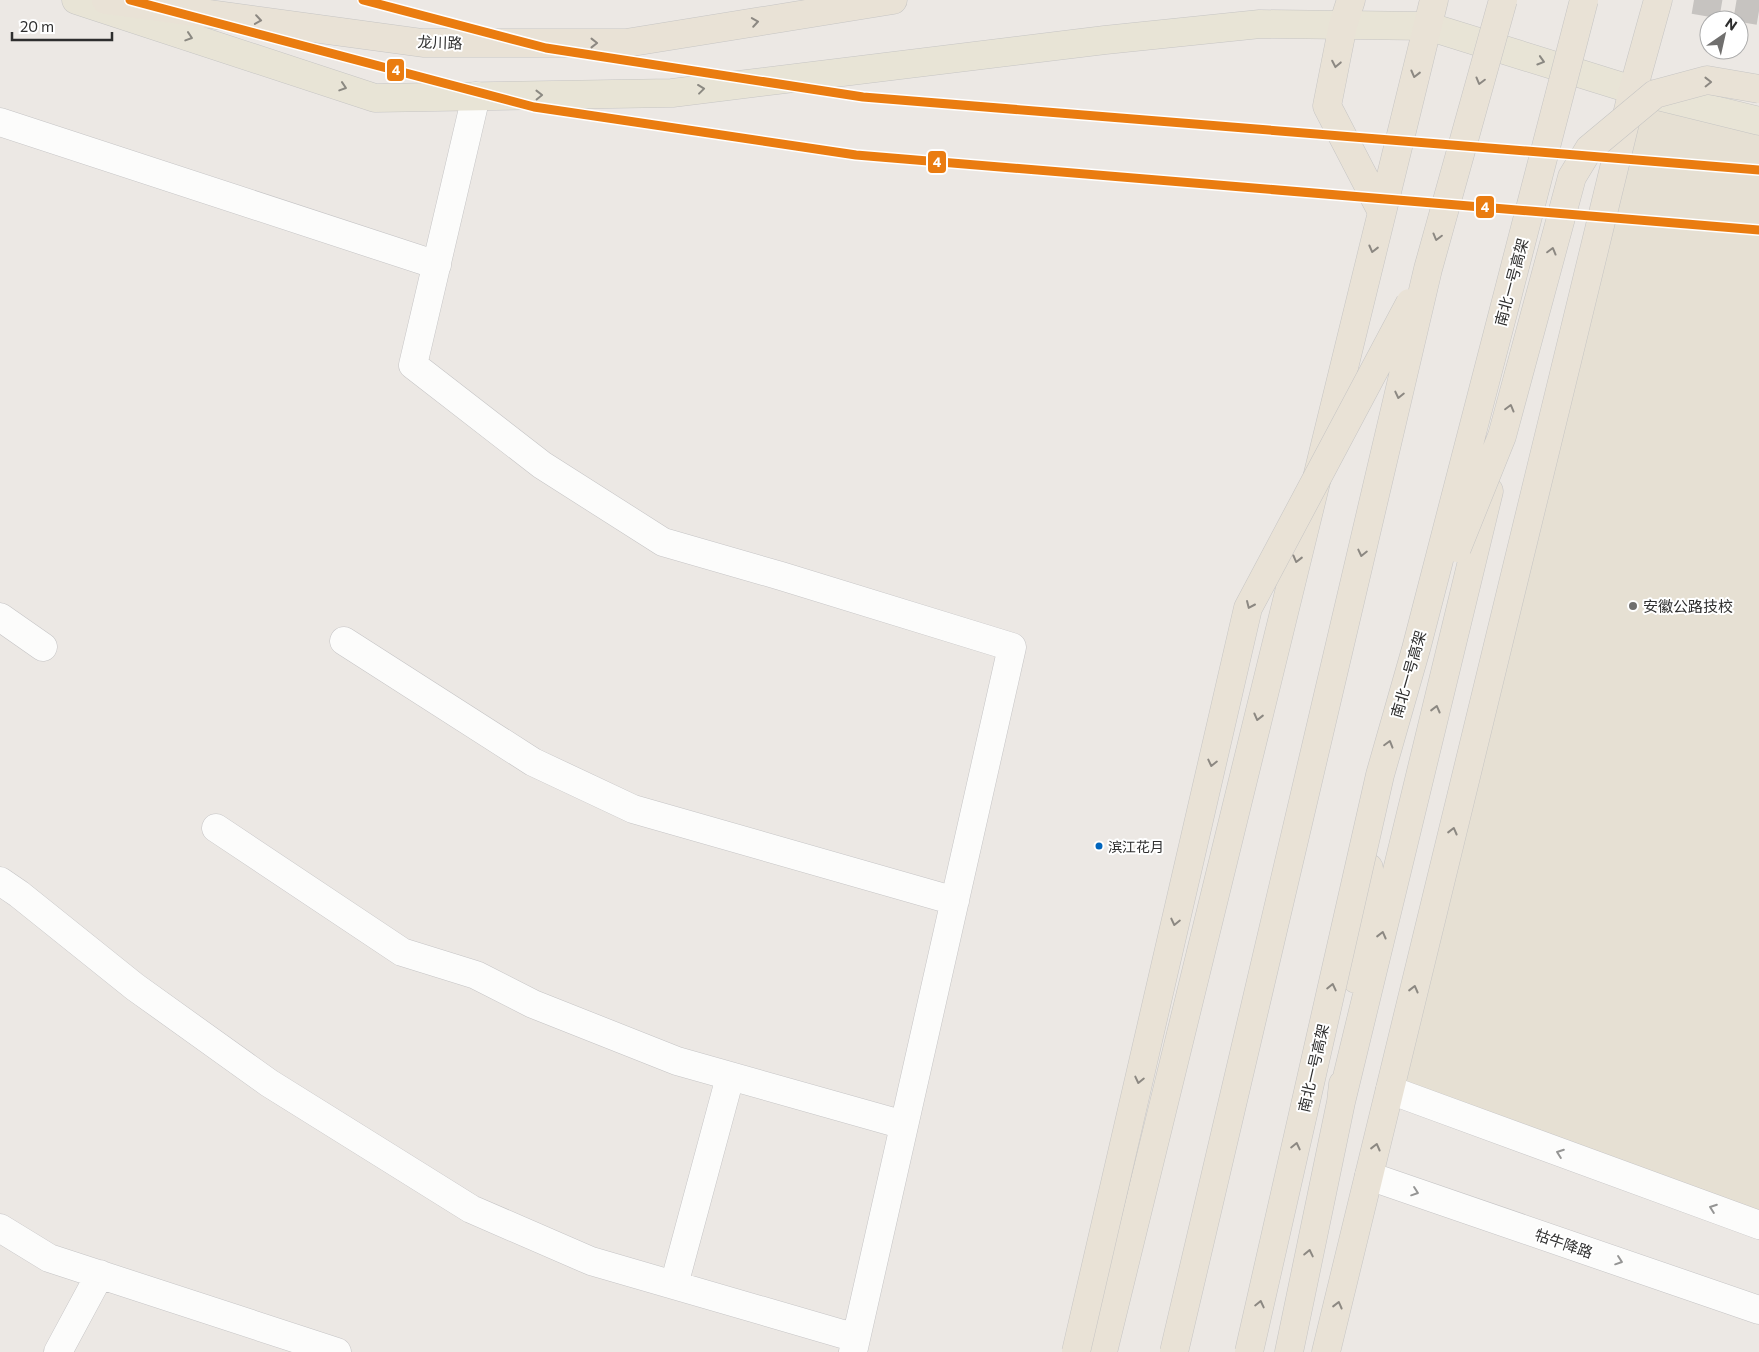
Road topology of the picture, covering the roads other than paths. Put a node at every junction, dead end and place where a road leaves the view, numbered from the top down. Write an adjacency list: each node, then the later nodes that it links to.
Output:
1 (76, 0): 12 (main road, one-way to 12)
2 (106, 0): 3 (highway, 龙川路, one-way to 3)
3 (894, 0)
4 (1434, 0): 9 (highway)
5 (1503, 0): 17 (highway, one-way to 17, bridge)
6 (1584, 0): 22 (highway, 南北一号高架, bridge)
7 (1658, 0): 11 (highway)
8 (1347, 12): 9 (main road); 12 (main road, one-way to 8); 15 (highway, one-way to 15)
9 (1427, 26): 11 (main road, one-way to 11); 15 (highway, one-way to 15)
10 (1759, 89): 18 (highway, one-way to 10, bridge)
11 (1633, 90): 13 (main road); 28 (highway, one-way to 11)
12 (476, 96): 16 (street)
13 (1759, 121)
14 (0, 122): 16 (street)
15 (1382, 212): 41 (highway, one-way to 41)
16 (437, 265): 26 (street)
17 (1428, 269): 40 (highway, one-way to 40, bridge); 42 (highway, one-way to 42, bridge)
18 (1502, 436): 22 (highway, bridge); 29 (highway, one-way to 18, bridge)
19 (0, 617): 21 (street)
20 (344, 641): 26 (street)
21 (43, 647)
22 (1416, 648): 23 (highway, 南北一号高架, one-way to 22, bridge)
23 (1380, 775): 29 (highway, bridge); 43 (highway, 南北一号高架, one-way to 23, bridge)
24 (216, 828): 27 (street)
25 (0, 881): 35 (street)
26 (955, 901): 30 (street)
27 (730, 1076): 30 (street); 35 (street)
28 (1390, 1090): 31 (highway, one-way to 28); 32 (street, one-way to 28)
29 (1341, 1102): 44 (highway, one-way to 29)
30 (904, 1125): 37 (street)
31 (1369, 1176): 36 (street, 牯牛降路, one-way to 36); 45 (highway, one-way to 31)
32 (1759, 1225)
33 (0, 1228): 34 (street)
34 (100, 1274): 38 (street); 39 (street)
35 (674, 1285): 37 (street)
36 (1759, 1310)
37 (855, 1345)
38 (58, 1352)
39 (337, 1352)
40 (1076, 1352)
41 (1103, 1352)
42 (1174, 1352)
43 (1249, 1352)
44 (1288, 1352)
45 (1326, 1352)

